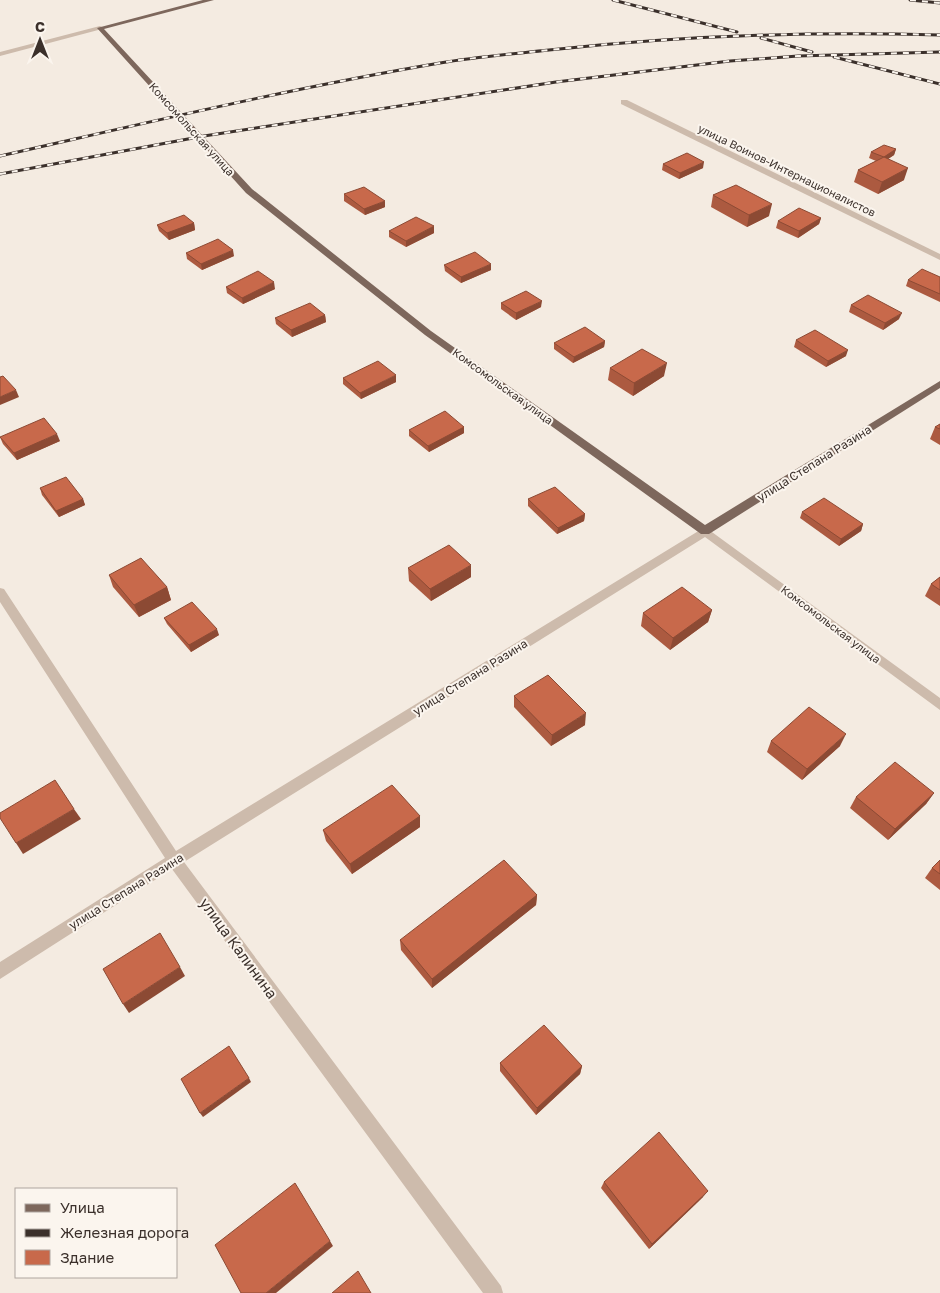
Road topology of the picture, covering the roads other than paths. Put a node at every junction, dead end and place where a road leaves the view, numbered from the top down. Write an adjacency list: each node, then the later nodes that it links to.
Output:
1 (211, 0): 2 (main road)
2 (100, 28): 3 (street); 7 (main road, Комсомольская улица)
3 (0, 54)
4 (624, 102): 5 (street, улица Воинов-Интернационалистов)
5 (940, 257)
6 (940, 384): 7 (main road, улица Степана Разина)
7 (705, 531): 9 (street, Комсомольская улица); 10 (street, улица Степана Разина)
8 (0, 592): 10 (street, улица Калинина)
9 (940, 705)
10 (174, 860): 11 (street, улица Степана Разина); 12 (street, улица Калинина)
11 (0, 971)
12 (494, 1293)

